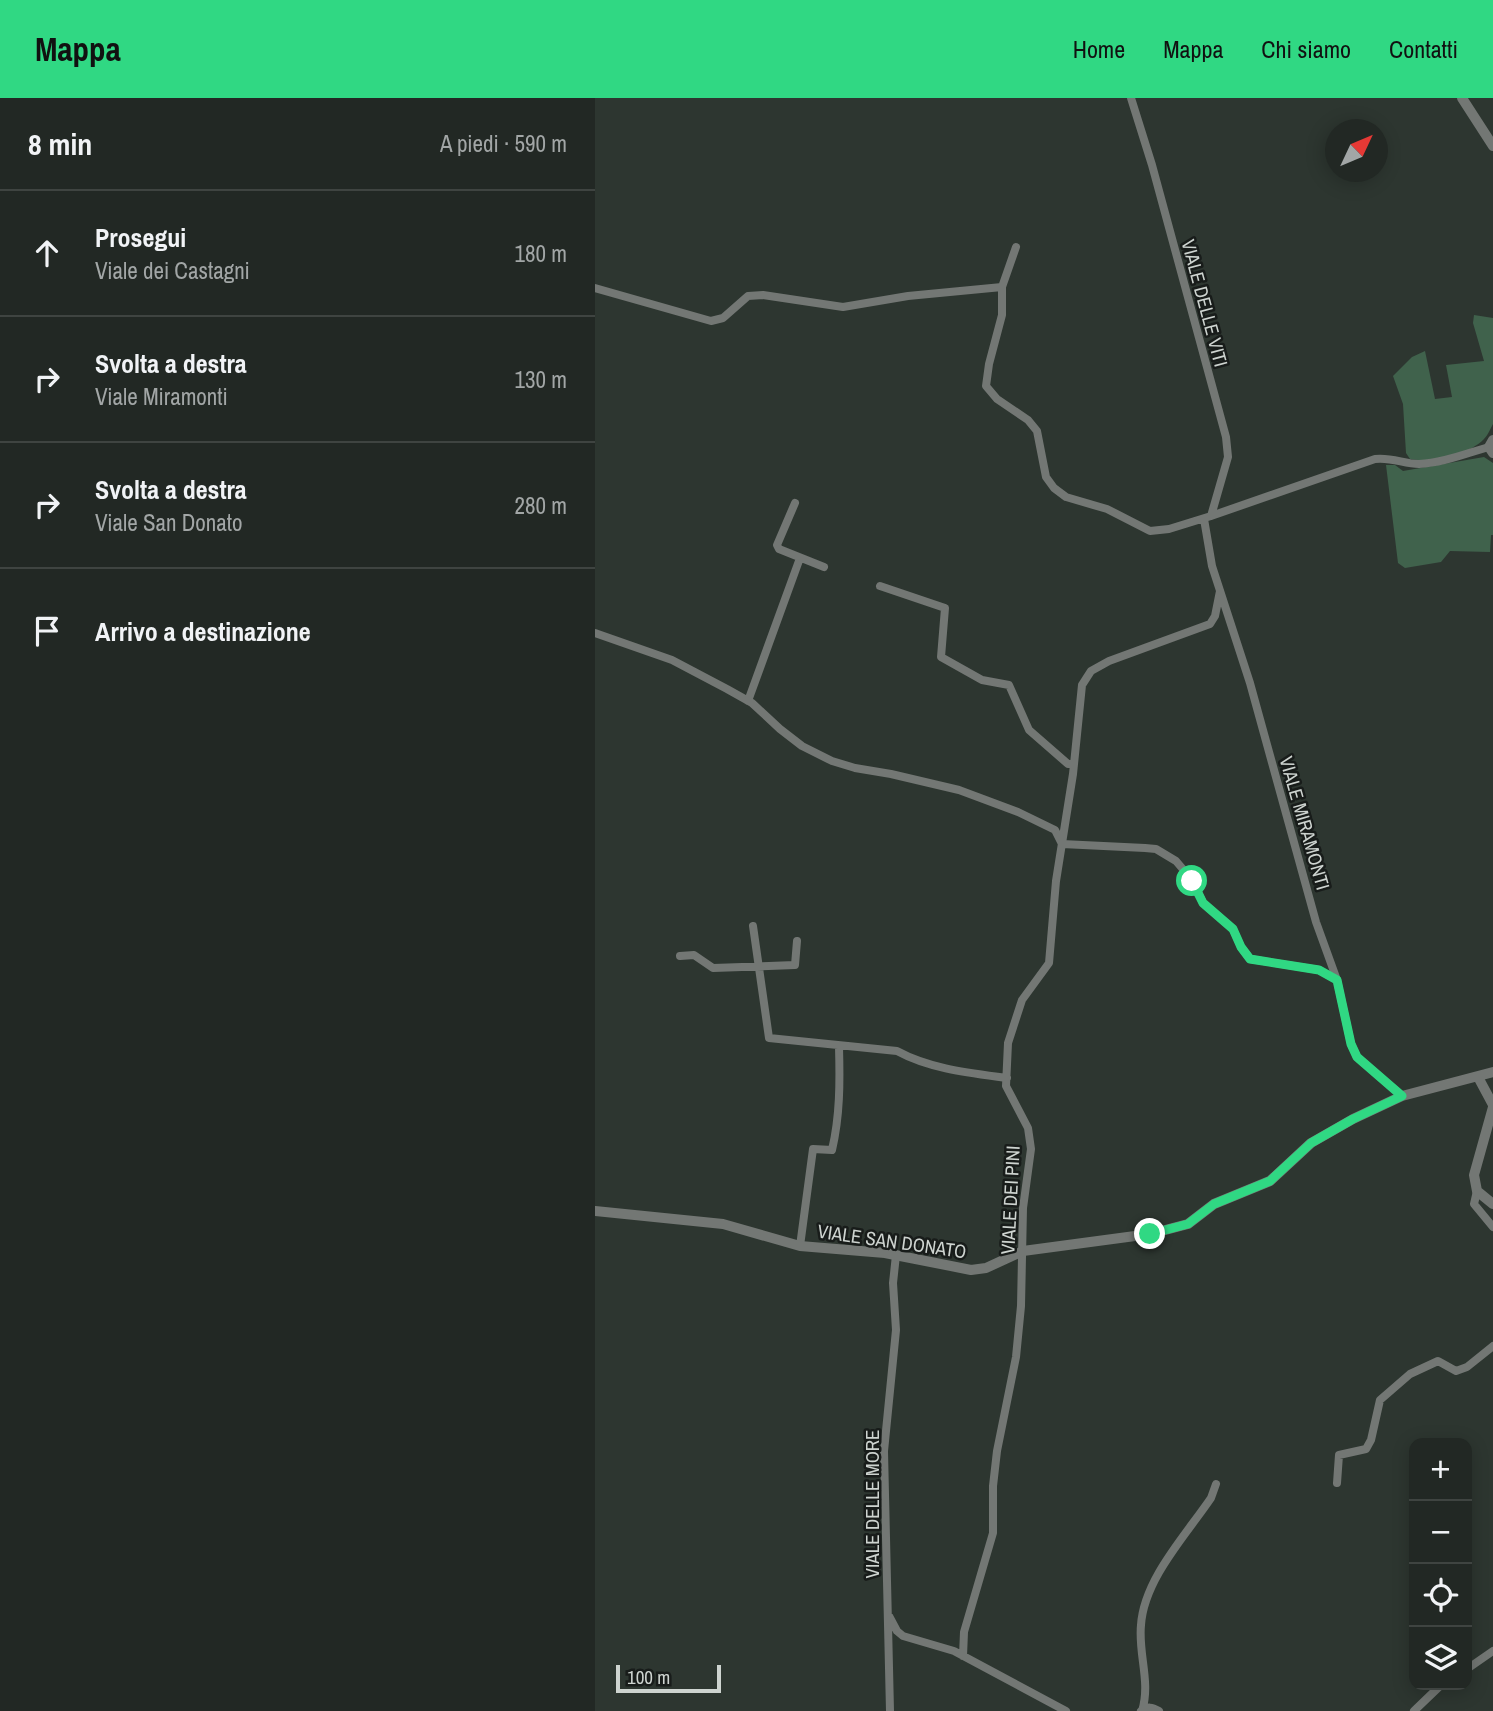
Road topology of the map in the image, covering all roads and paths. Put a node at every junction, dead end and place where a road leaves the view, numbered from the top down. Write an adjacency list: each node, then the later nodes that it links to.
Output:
1 (1131, 98): 9 (street, VIALE DELLE VITI)
2 (1462, 98): 3 (street)
3 (1493, 146)
4 (1016, 247): 5 (street)
5 (1002, 287): 6 (street); 9 (street)
6 (595, 288)
7 (1492, 447): 9 (street)
8 (795, 503): 10 (street)
9 (1208, 517): 13 (street, VIALE MIRAMONTI)
10 (800, 558): 11 (street); 15 (street)
11 (824, 567)
12 (880, 586): 16 (street)
13 (1220, 591): 16 (street, VIALE DEI PINI); 22 (street, VIALE MIRAMONTI)
14 (595, 634): 15 (street)
15 (748, 701): 17 (street)
16 (1074, 764): 17 (street, VIALE DEI PINI)
17 (1062, 844): 22 (street); 26 (street, VIALE DEI PINI)
18 (753, 926): 21 (street)
19 (797, 941): 21 (street)
20 (680, 956): 21 (street)
21 (759, 966): 23 (street)
22 (1337, 980): 27 (street, VIALE MIRAMONTI)
23 (839, 1047): 26 (street); 33 (street)
24 (1493, 1072): 25 (street, VIALE SAN DONATO)
25 (1478, 1077): 27 (street, VIALE SAN DONATO); 28 (street)
26 (1007, 1078): 34 (street, VIALE DEI PINI)
27 (1402, 1096): 34 (street, VIALE SAN DONATO)
28 (1493, 1106): 29 (street)
29 (1477, 1191): 30 (street); 32 (street)
30 (1493, 1204)
31 (595, 1211): 33 (street, VIALE SAN DONATO)
32 (1493, 1227)
33 (800, 1246): 35 (street, VIALE SAN DONATO)
34 (1023, 1251): 35 (street, VIALE SAN DONATO); 41 (street, VIALE DEI PINI)
35 (895, 1255): 39 (street, VIALE DELLE MORE)
36 (1493, 1346): 37 (street)
37 (1337, 1483)
38 (1216, 1484): 46 (street)
39 (888, 1613): 41 (street); 44 (street, VIALE DELLE MORE)
40 (1493, 1651): 42 (street)
41 (963, 1656): 45 (street)
42 (1472, 1666)
43 (1436, 1690): 48 (street)
44 (890, 1711)
45 (1066, 1711)
46 (1141, 1711): 47 (street)
47 (1159, 1711)
48 (1414, 1711)

